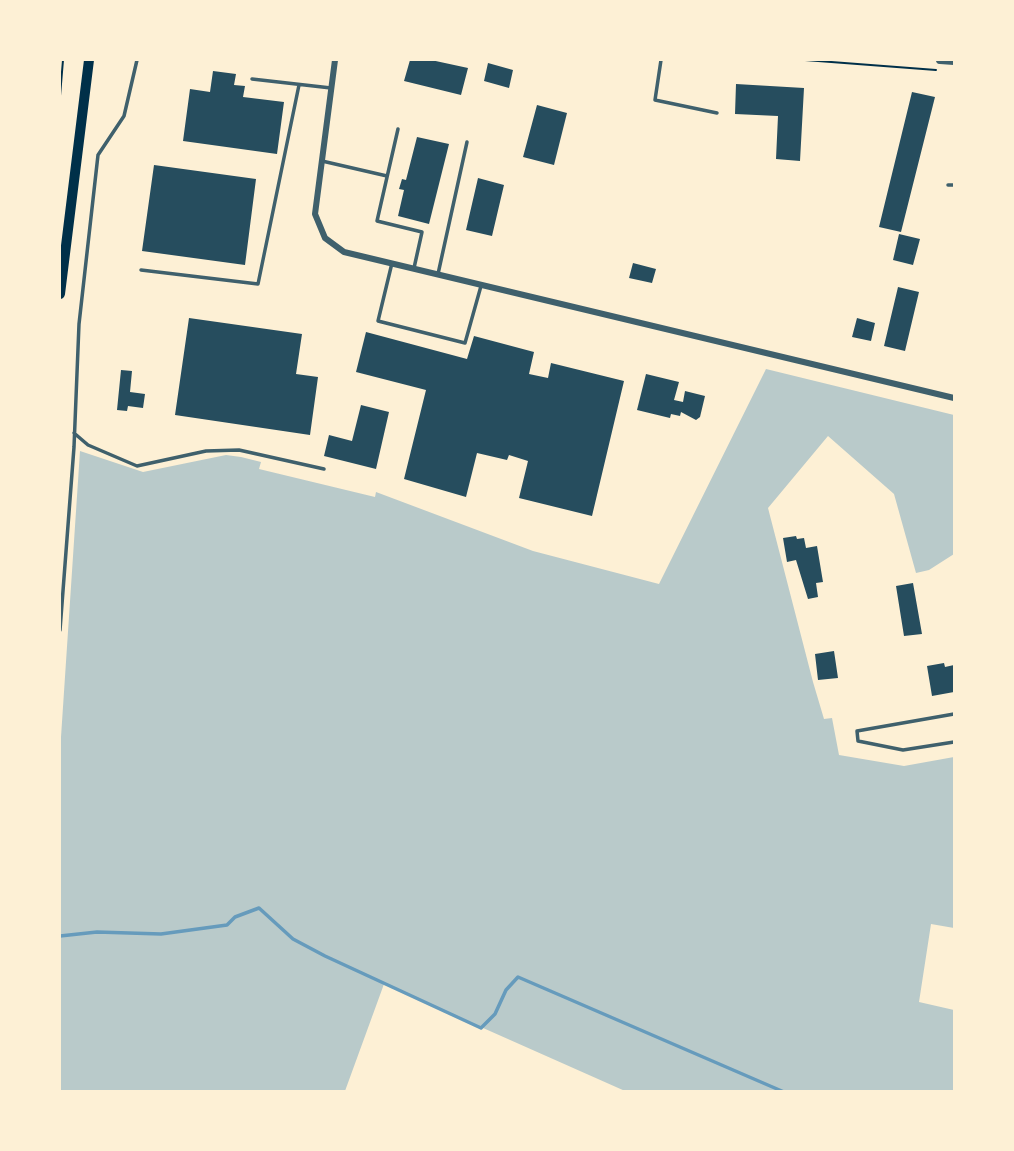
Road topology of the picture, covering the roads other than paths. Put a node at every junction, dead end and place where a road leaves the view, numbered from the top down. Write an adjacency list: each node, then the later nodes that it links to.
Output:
1 (89, 60): 22 (main road)
2 (137, 60): 24 (lane)
3 (335, 60): 9 (street)
4 (661, 60): 10 (lane)
5 (940, 60): 6 (street)
6 (954, 61)
7 (252, 79): 8 (lane)
8 (299, 85): 9 (lane); 19 (lane)
9 (331, 88): 13 (street)
10 (717, 113)
11 (398, 129): 14 (lane)
12 (467, 142): 20 (lane)
13 (322, 161): 14 (lane); 17 (street)
14 (387, 176): 18 (lane)
15 (947, 185): 16 (lane)
16 (954, 185)
17 (392, 263): 18 (street); 21 (lane)
18 (414, 268): 20 (street)
19 (141, 270)
20 (438, 274): 21 (street)
21 (482, 284): 23 (street)
22 (60, 294)
23 (954, 398)
24 (72, 431): 25 (lane); 26 (lane)
25 (324, 469)
26 (60, 630)
27 (954, 715): 28 (lane)
28 (954, 741)

